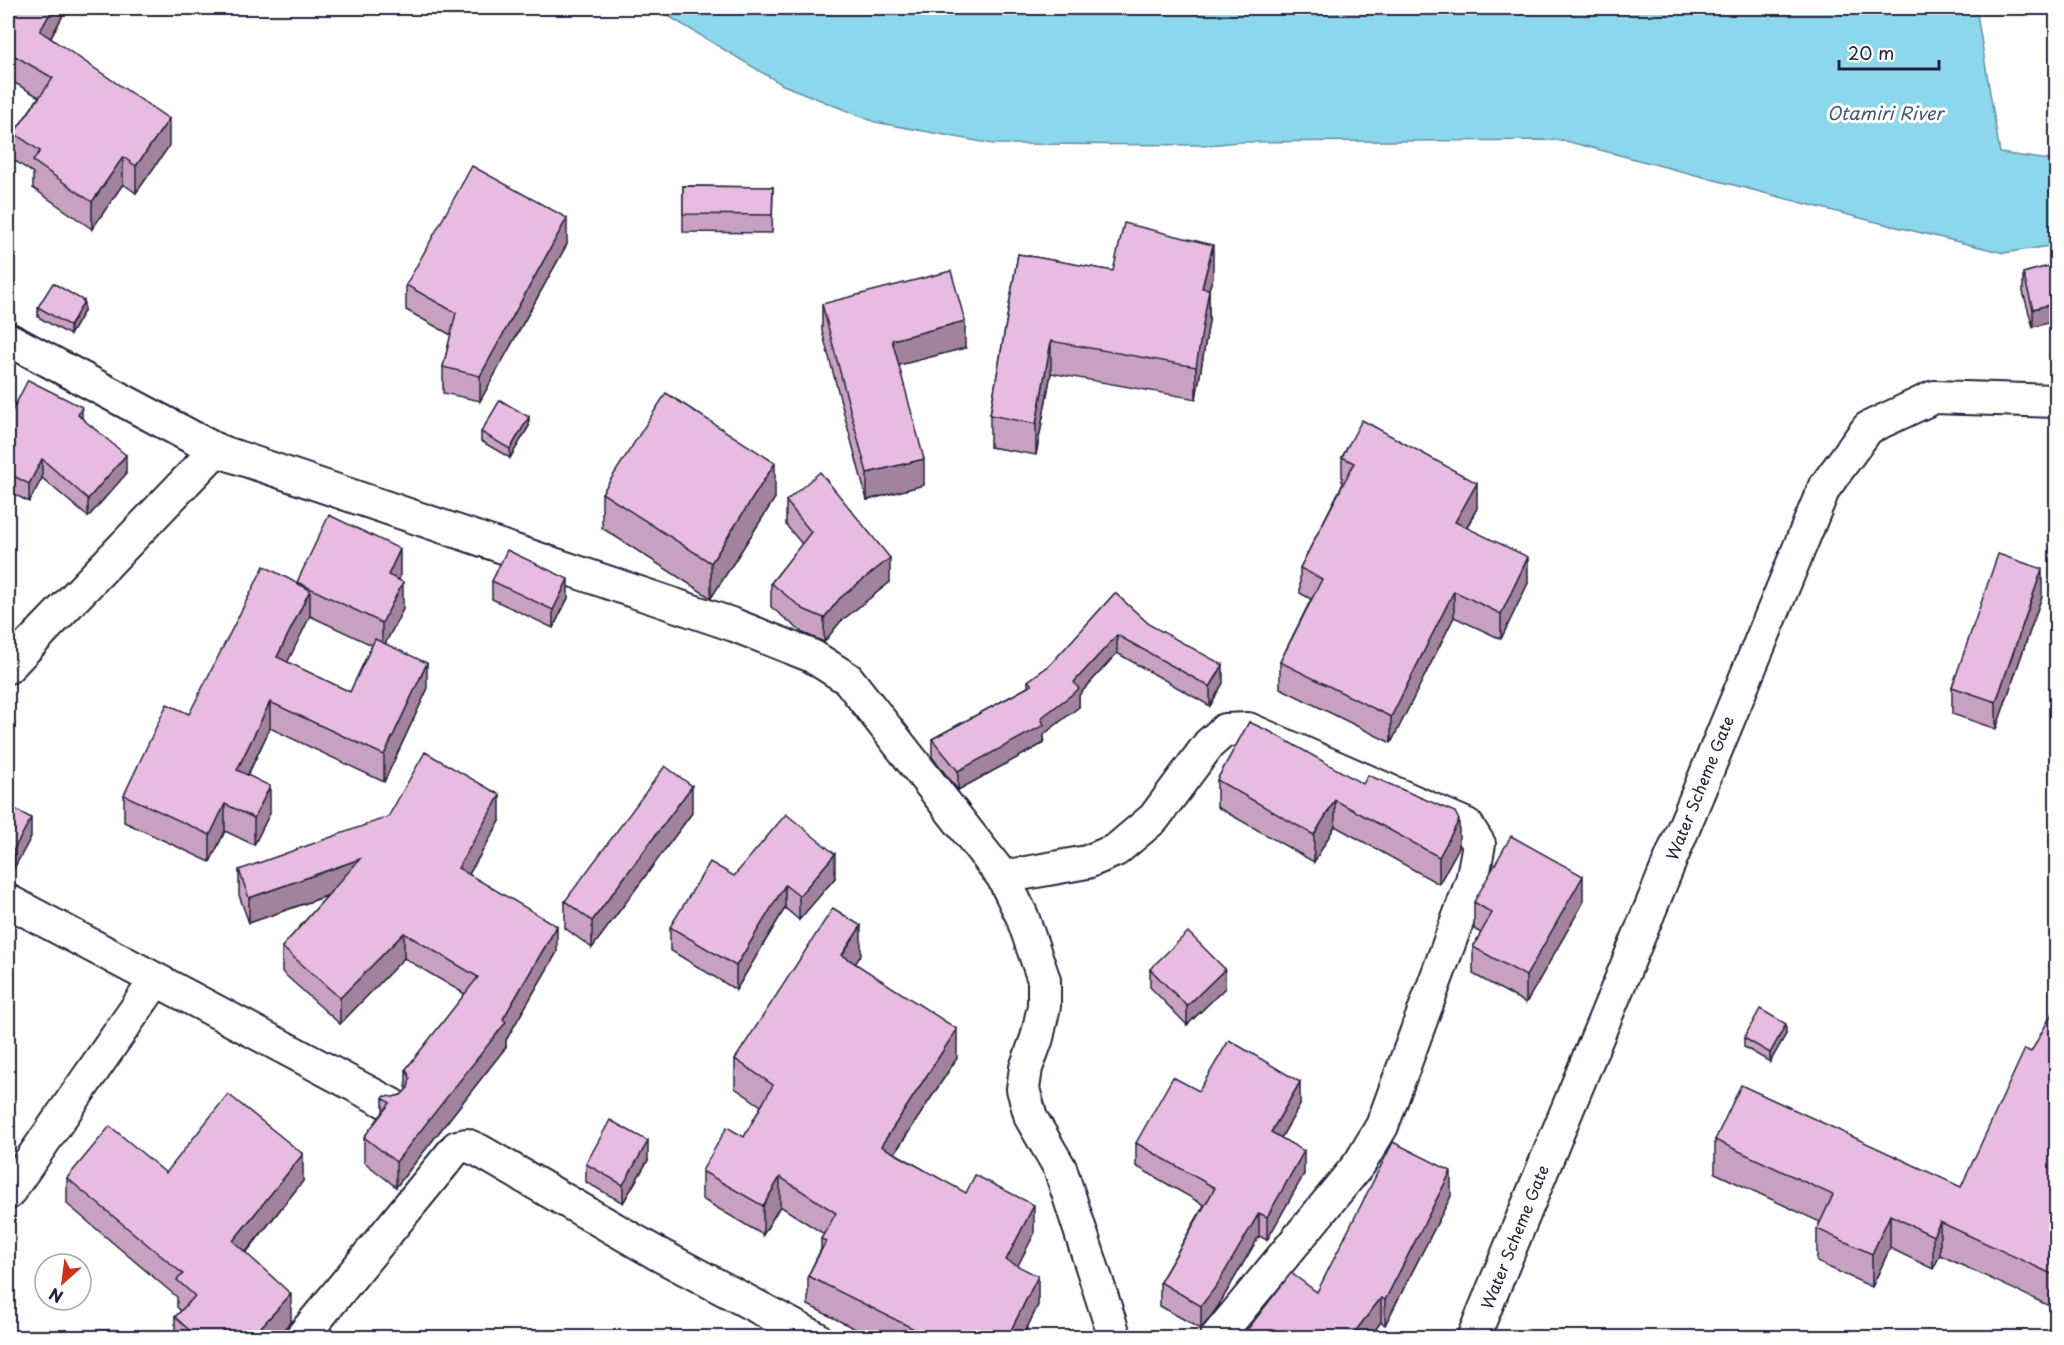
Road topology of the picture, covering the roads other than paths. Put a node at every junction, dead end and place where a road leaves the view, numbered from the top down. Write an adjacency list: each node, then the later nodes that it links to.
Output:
1 (8, 339): 3 (street)
2 (2056, 401): 14 (street, Water Scheme Gate)
3 (216, 450): 4 (street); 5 (street)
4 (8, 667)
5 (1003, 877): 12 (street); 13 (street)
6 (8, 901): 7 (street)
7 (156, 980): 8 (street); 9 (street)
8 (392, 1105)
9 (8, 1193)
10 (300, 1338): 11 (street)
11 (816, 1338)
12 (1116, 1338)
13 (1216, 1338)
14 (1473, 1338)

